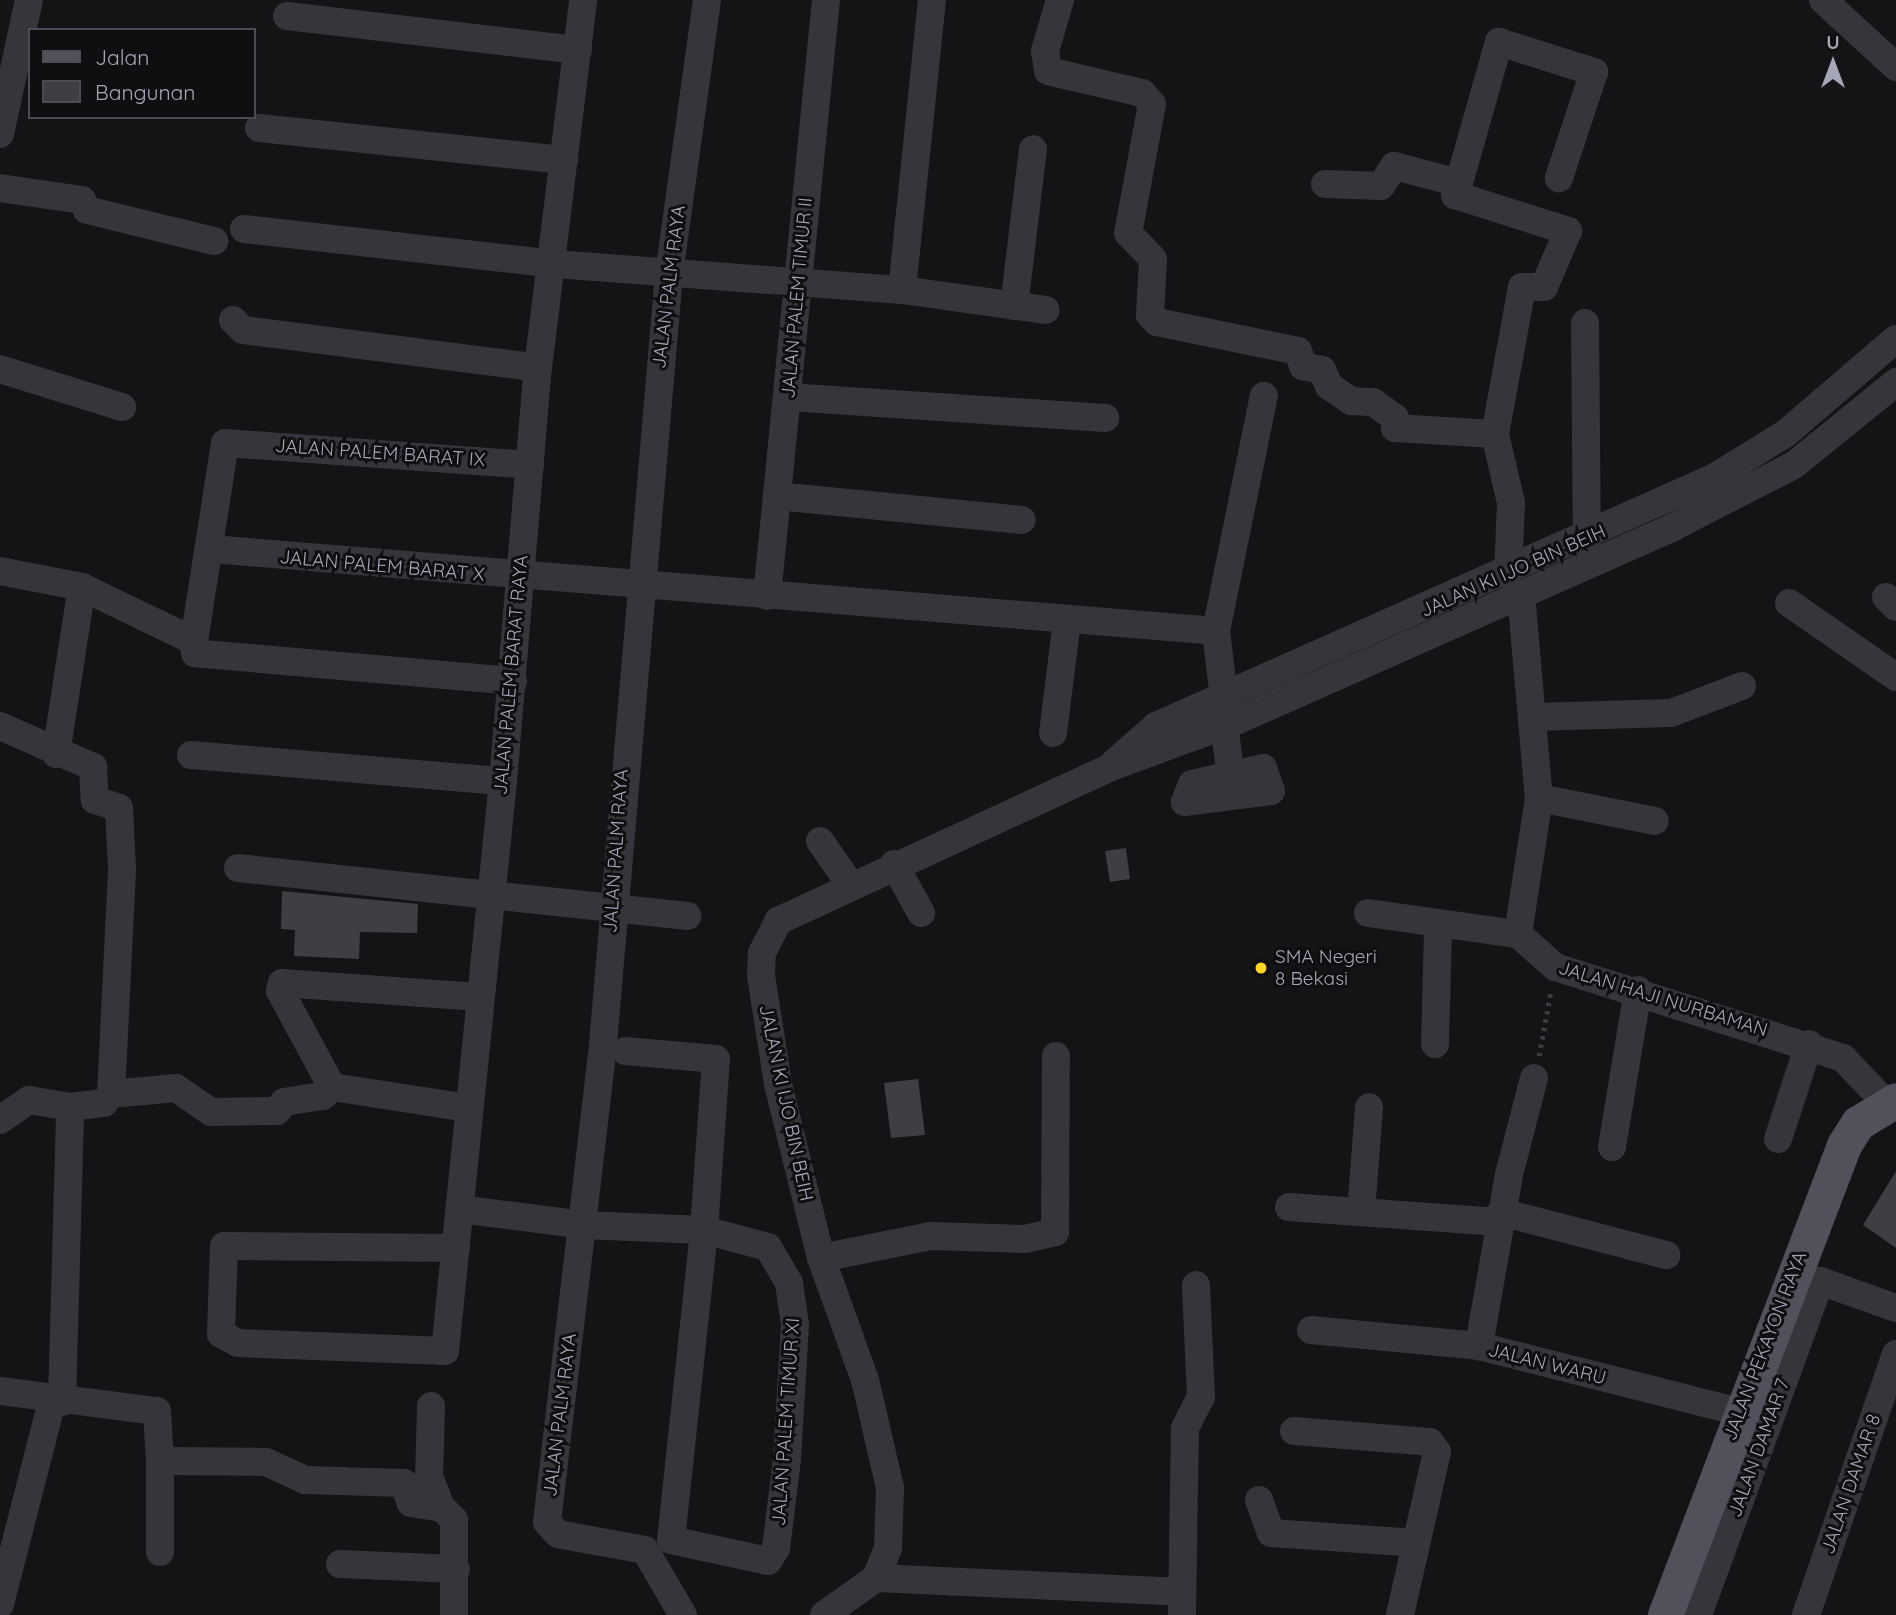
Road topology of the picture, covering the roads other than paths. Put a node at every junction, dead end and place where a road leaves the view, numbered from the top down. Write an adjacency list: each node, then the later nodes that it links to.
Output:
1 (583, 0): 9 (street, JALAN PALEM BARAT RAYA)
2 (707, 0): 22 (street, JALAN PALM RAYA)
3 (826, 0): 23 (street, JALAN PALEM TIMUR II)
4 (932, 0): 24 (street)
5 (1060, 0): 37 (street)
6 (1823, 0): 10 (street)
7 (18, 7): 11 (street)
8 (287, 16): 9 (street)
9 (578, 50): 14 (street, JALAN PALEM BARAT RAYA)
10 (1896, 67)
11 (1, 127)
12 (259, 128): 14 (street)
13 (1033, 149): 25 (street)
14 (564, 160): 21 (street, JALAN PALEM BARAT RAYA)
15 (1559, 178): 16 (street)
16 (1459, 183): 17 (street); 37 (street)
17 (1325, 184)
18 (0, 188): 20 (street)
19 (244, 229): 21 (street)
20 (214, 241)
21 (555, 264): 22 (street); 30 (street, JALAN PALEM BARAT RAYA)
22 (669, 274): 23 (street); 47 (street, JALAN PALM RAYA)
23 (796, 283): 24 (street); 34 (street, JALAN PALEM TIMUR II)
24 (902, 290): 25 (street)
25 (1014, 306): 26 (street)
26 (1046, 310)
27 (233, 320): 30 (street)
28 (1585, 323): 42 (street)
29 (1896, 339): 42 (street, JALAN KI IJO BIN BEIH)
30 (538, 368): 38 (street, JALAN PALEM BARAT RAYA)
31 (0, 369): 35 (street)
32 (1892, 392): 42 (street, JALAN KI IJO BIN BEIH)
33 (1264, 396): 51 (street)
34 (788, 397): 36 (street); 39 (street, JALAN PALEM TIMUR II)
35 (122, 407)
36 (1105, 418)
37 (1495, 434): 45 (street)
38 (530, 465): 41 (street, JALAN PALEM BARAT IX); 44 (street, JALAN PALEM BARAT RAYA)
39 (777, 496): 40 (street); 48 (street, JALAN PALEM TIMUR II)
40 (1022, 520)
41 (211, 549): 44 (street, JALAN PALEM BARAT X); 52 (street)
42 (1586, 553): 45 (street, JALAN KI IJO BIN BEIH)
43 (0, 571): 46 (street)
44 (519, 579): 47 (street, JALAN PALEM BARAT X); 54 (street, JALAN PALEM BARAT RAYA)
45 (1515, 584): 56 (street, JALAN KI IJO BIN BEIH); 57 (street); 59 (street, JALAN KI IJO BIN BEIH)
46 (82, 587): 52 (street); 61 (street)
47 (637, 588): 48 (street, JALAN PALEM BARAT X); 73 (street, JALAN PALM RAYA)
48 (767, 596): 50 (street, JALAN PALEM BARAT X)
49 (1789, 603): 53 (street)
50 (1067, 621): 51 (street, JALAN PALEM BARAT X); 60 (street)
51 (1216, 631): 56 (street)
52 (194, 641): 54 (street)
53 (1896, 677)
54 (513, 681): 65 (street, JALAN PALEM BARAT RAYA)
55 (1742, 686): 57 (street)
56 (1224, 698): 63 (street, JALAN KI IJO BIN BEIH)
57 (1533, 717): 66 (street)
58 (0, 726): 61 (street)
59 (1224, 726): 63 (street, JALAN KI IJO BIN BEIH); 64 (street)
60 (1053, 733)
61 (56, 754): 87 (street)
62 (191, 755): 65 (street)
63 (1111, 766): 69 (street, JALAN KI IJO BIN BEIH)
64 (1231, 775)
65 (503, 781): 72 (street, JALAN PALEM BARAT RAYA)
66 (1539, 799): 67 (street); 78 (street)
67 (1655, 821)
68 (820, 841): 71 (street)
69 (894, 864): 71 (street, JALAN KI IJO BIN BEIH); 74 (street)
70 (238, 868): 72 (street)
71 (850, 884): 103 (street, JALAN KI IJO BIN BEIH)
72 (488, 894): 73 (street); 80 (street, JALAN PALEM BARAT RAYA)
73 (612, 909): 76 (street); 99 (street, JALAN PALM RAYA)
74 (921, 913)
75 (1368, 913): 77 (street)
76 (687, 915)
77 (1438, 928): 78 (street); 81 (street)
78 (1517, 934): 79 (street, JALAN HAJI NURBAMAN)
79 (1638, 990): 82 (street, JALAN HAJI NURBAMAN); 94 (street)
80 (480, 998): 86 (street); 91 (street, JALAN PALEM BARAT RAYA)
81 (1436, 1044)
82 (1809, 1044): 88 (street, JALAN HAJI NURBAMAN); 93 (street)
83 (625, 1051): 100 (street)
84 (1056, 1056): 103 (street)
85 (1534, 1077): 98 (street, JALAN WARU)
86 (332, 1087): 87 (street); 91 (street)
87 (111, 1094): 89 (street)
88 (1891, 1101): 112 (main road, JALAN PEKAYON RAYA)
89 (70, 1107): 92 (street); 110 (street)
90 (1369, 1107): 97 (street)
91 (467, 1108): 96 (street, JALAN PALEM BARAT RAYA)
92 (0, 1120)
93 (1778, 1139)
94 (1612, 1147)
95 (1289, 1207): 97 (street)
96 (460, 1209): 99 (street, JALAN PALEM TIMUR XI); 101 (street, JALAN PALEM BARAT RAYA)
97 (1361, 1212): 98 (street)
98 (1500, 1217): 102 (street); 107 (street, JALAN WARU)
99 (583, 1225): 100 (street, JALAN PALEM TIMUR XI); 126 (street, JALAN PALM RAYA)
100 (704, 1230): 100 (street, JALAN PALEM TIMUR XI)
101 (456, 1248): 101 (street, JALAN PALEM BARAT RAYA)
102 (1666, 1255)
103 (821, 1258): 121 (street, JALAN KI IJO BIN BEIH)
104 (1195, 1285): 123 (street)
105 (1896, 1308): 124 (street, JALAN DAMAR 7)
106 (1311, 1330): 107 (street)
107 (1479, 1346): 112 (street, JALAN WARU)
108 (1896, 1354): 129 (street, JALAN DAMAR 8)
109 (0, 1391): 110 (street)
110 (57, 1402): 114 (street); 122 (street)
111 (431, 1406): 116 (street)
112 (1739, 1412): 124 (main road, JALAN PEKAYON RAYA)
113 (1294, 1431): 117 (street)
114 (160, 1461): 116 (street); 118 (street)
115 (1259, 1500): 117 (street)
116 (440, 1507): 120 (street)
117 (1416, 1543): 128 (street)
118 (160, 1552)
119 (340, 1564): 120 (street)
120 (456, 1570): 125 (street)
121 (876, 1578): 123 (street); 127 (street)
122 (0, 1604)
123 (1182, 1604)
124 (1692, 1609)
125 (454, 1615)
126 (683, 1615)
127 (824, 1615)
128 (1400, 1615)
129 (1806, 1615)

